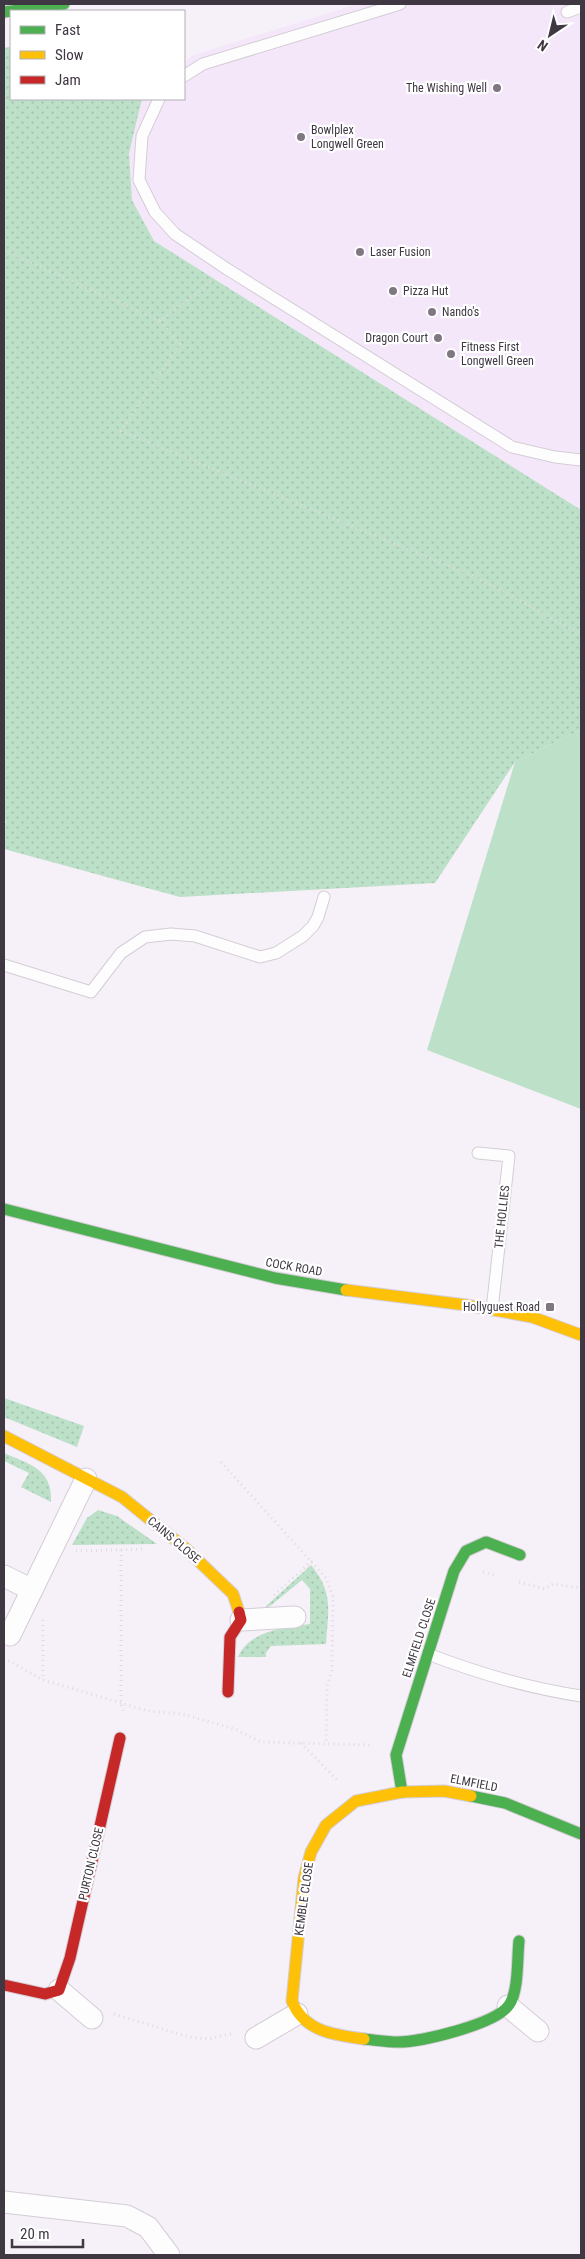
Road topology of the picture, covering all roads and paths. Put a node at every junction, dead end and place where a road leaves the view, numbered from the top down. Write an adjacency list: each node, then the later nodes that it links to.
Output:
1 (64, 4): 4 (main road)
2 (400, 4): 6 (lane)
3 (581, 7): 5 (lane)
4 (19, 10)
5 (567, 12)
6 (185, 75)
7 (159, 100): 9 (lane)
8 (4, 250): 10 (path)
9 (227, 269): 10 (path); 11 (lane)
10 (160, 321): 12 (path)
11 (581, 460)
12 (581, 632)
13 (324, 897): 14 (lane)
14 (4, 965)
15 (478, 1153): 17 (lane, THE HOLLIES)
16 (4, 1209): 17 (main road, COCK ROAD)
17 (492, 1310): 18 (main road, COCK ROAD)
18 (581, 1334)
19 (4, 1436): 21 (main road, CAINS CLOSE)
20 (221, 1462): 26 (path)
21 (86, 1479): 24 (street); 30 (main road, CAINS CLOSE)
22 (149, 1549): 23 (path)
23 (121, 1550): 24 (path); 36 (path)
24 (50, 1552): 28 (street)
25 (520, 1556): 32 (main road, ELMFIELD CLOSE)
26 (312, 1560): 30 (path); 40 (path)
27 (4, 1576): 28 (street)
28 (32, 1590): 31 (street)
29 (295, 1617): 30 (street)
30 (244, 1620): 34 (main road)
31 (10, 1635)
32 (428, 1654): 35 (lane); 41 (main road, ELMFIELD CLOSE)
33 (4, 1657): 36 (path)
34 (228, 1692)
35 (581, 1696)
36 (121, 1703): 37 (path); 39 (path)
37 (125, 1720)
38 (120, 1738): 47 (main road, PURTON CLOSE)
39 (301, 1743): 40 (path); 43 (path)
40 (326, 1743): 41 (path)
41 (396, 1755): 42 (main road, ELMFIELD CLOSE)
42 (402, 1792): 43 (main road, ELMFIELD); 44 (main road, ELMFIELD)
43 (356, 1801): 49 (main road, KEMBLE CLOSE)
44 (581, 1834)
45 (519, 1941): 48 (main road)
46 (4, 1985): 47 (main road)
47 (66, 1996): 50 (street); 52 (path)
48 (508, 2006): 49 (main road); 51 (street)
49 (297, 2014): 52 (street)
50 (92, 2018)
51 (538, 2031)
52 (262, 2035)
53 (4, 2202): 54 (street)
54 (169, 2255)

